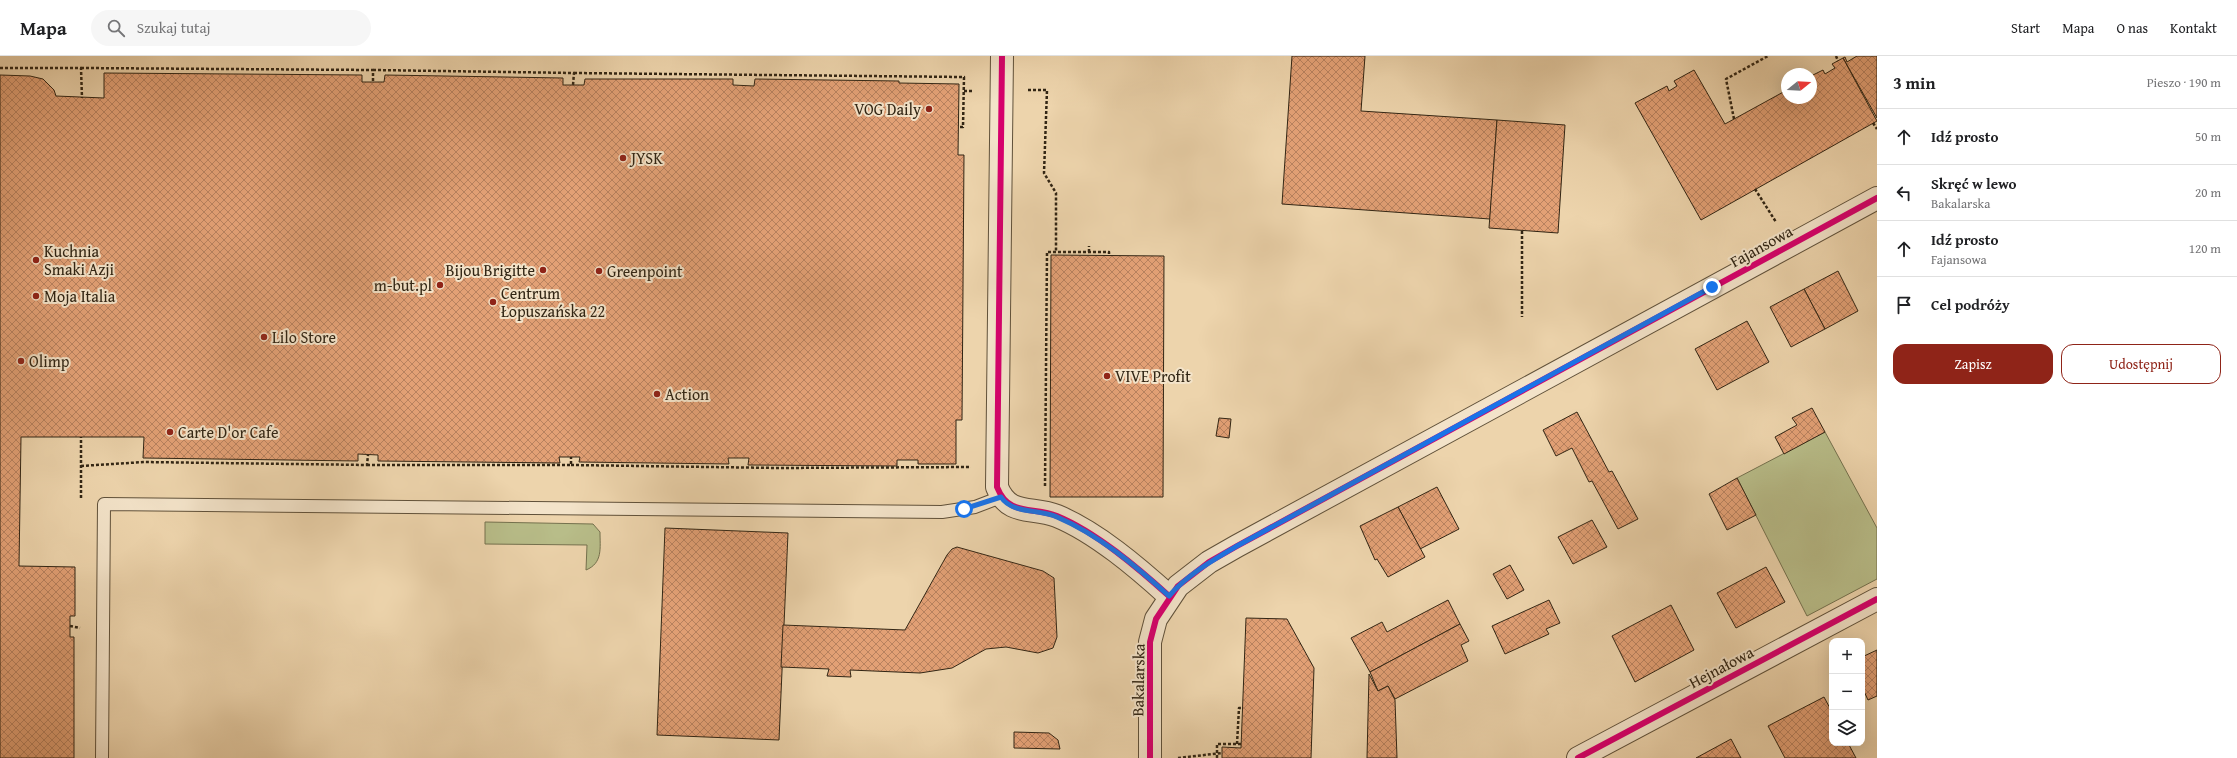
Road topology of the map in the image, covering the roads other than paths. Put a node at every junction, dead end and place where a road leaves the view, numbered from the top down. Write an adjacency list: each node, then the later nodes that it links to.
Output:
1 (1002, 56): 3 (street)
2 (1877, 198): 4 (street, Fajansowa)
3 (1001, 497): 5 (street); 7 (lane)
4 (1237, 546): 5 (street, Bakalarska)
5 (1169, 596): 8 (street, Bakalarska)
6 (1877, 599): 9 (street, Hejnałowa)
7 (102, 758)
8 (1150, 758)
9 (1578, 758)

